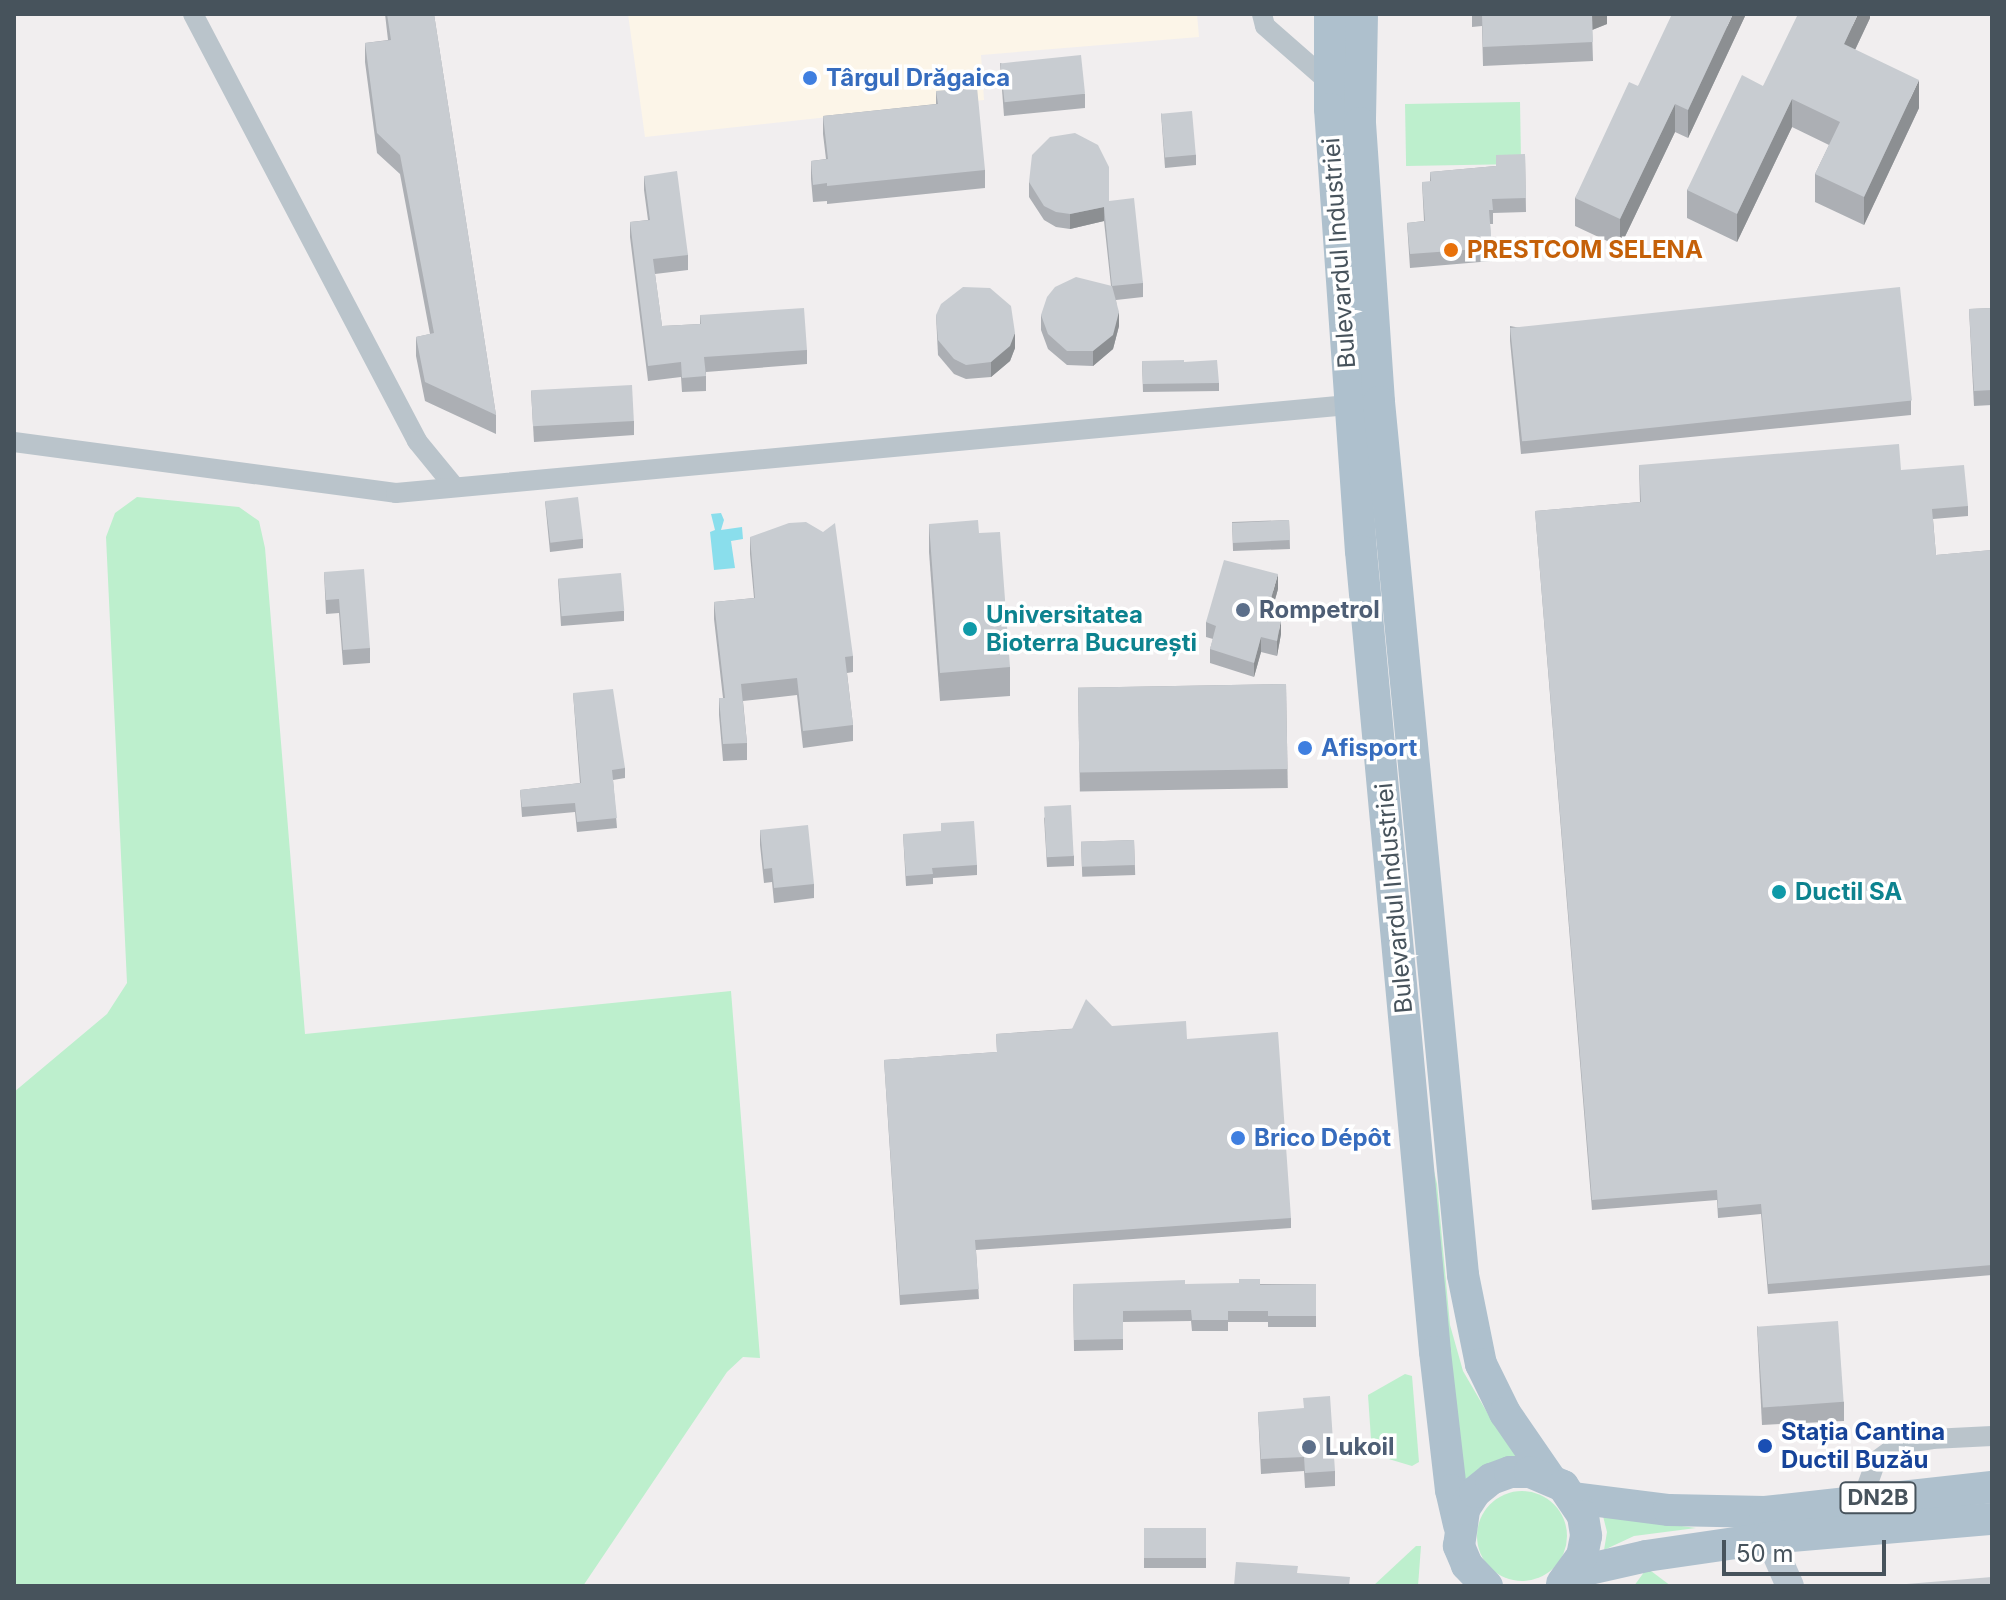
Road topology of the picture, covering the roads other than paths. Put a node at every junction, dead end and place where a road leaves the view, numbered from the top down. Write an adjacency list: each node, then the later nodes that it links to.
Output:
1 (193, 14): 8 (street)
2 (1262, 14): 5 (street)
3 (1330, 14): 5 (main road, Bulevardul Industriei)
4 (1362, 14): 6 (main road, Bulevardul Industriei)
5 (1329, 82): 6 (main road, Bulevardul Industriei)
6 (1364, 403): 8 (street); 10 (main road, Bulevardul Industriei); 16 (main road, Bulevardul Industriei)
7 (14, 442): 8 (street)
8 (453, 485)
9 (1992, 1436): 13 (street)
10 (1549, 1477): 12 (main road, Bulevardul Industriei); 16 (main road)
11 (1992, 1487): 13 (main road, DN2B)
12 (1574, 1498): 15 (main road, DN2B); 17 (main road, DN2B)
13 (1862, 1500): 15 (main road, DN2B)
14 (1992, 1519): 15 (main road, DN2B)
15 (1767, 1525): 17 (main road, DN2B); 20 (main road)
16 (1459, 1536): 18 (main road); 19 (main road)
17 (1565, 1580)
18 (1454, 1586)
19 (1487, 1586)
20 (1790, 1586)

